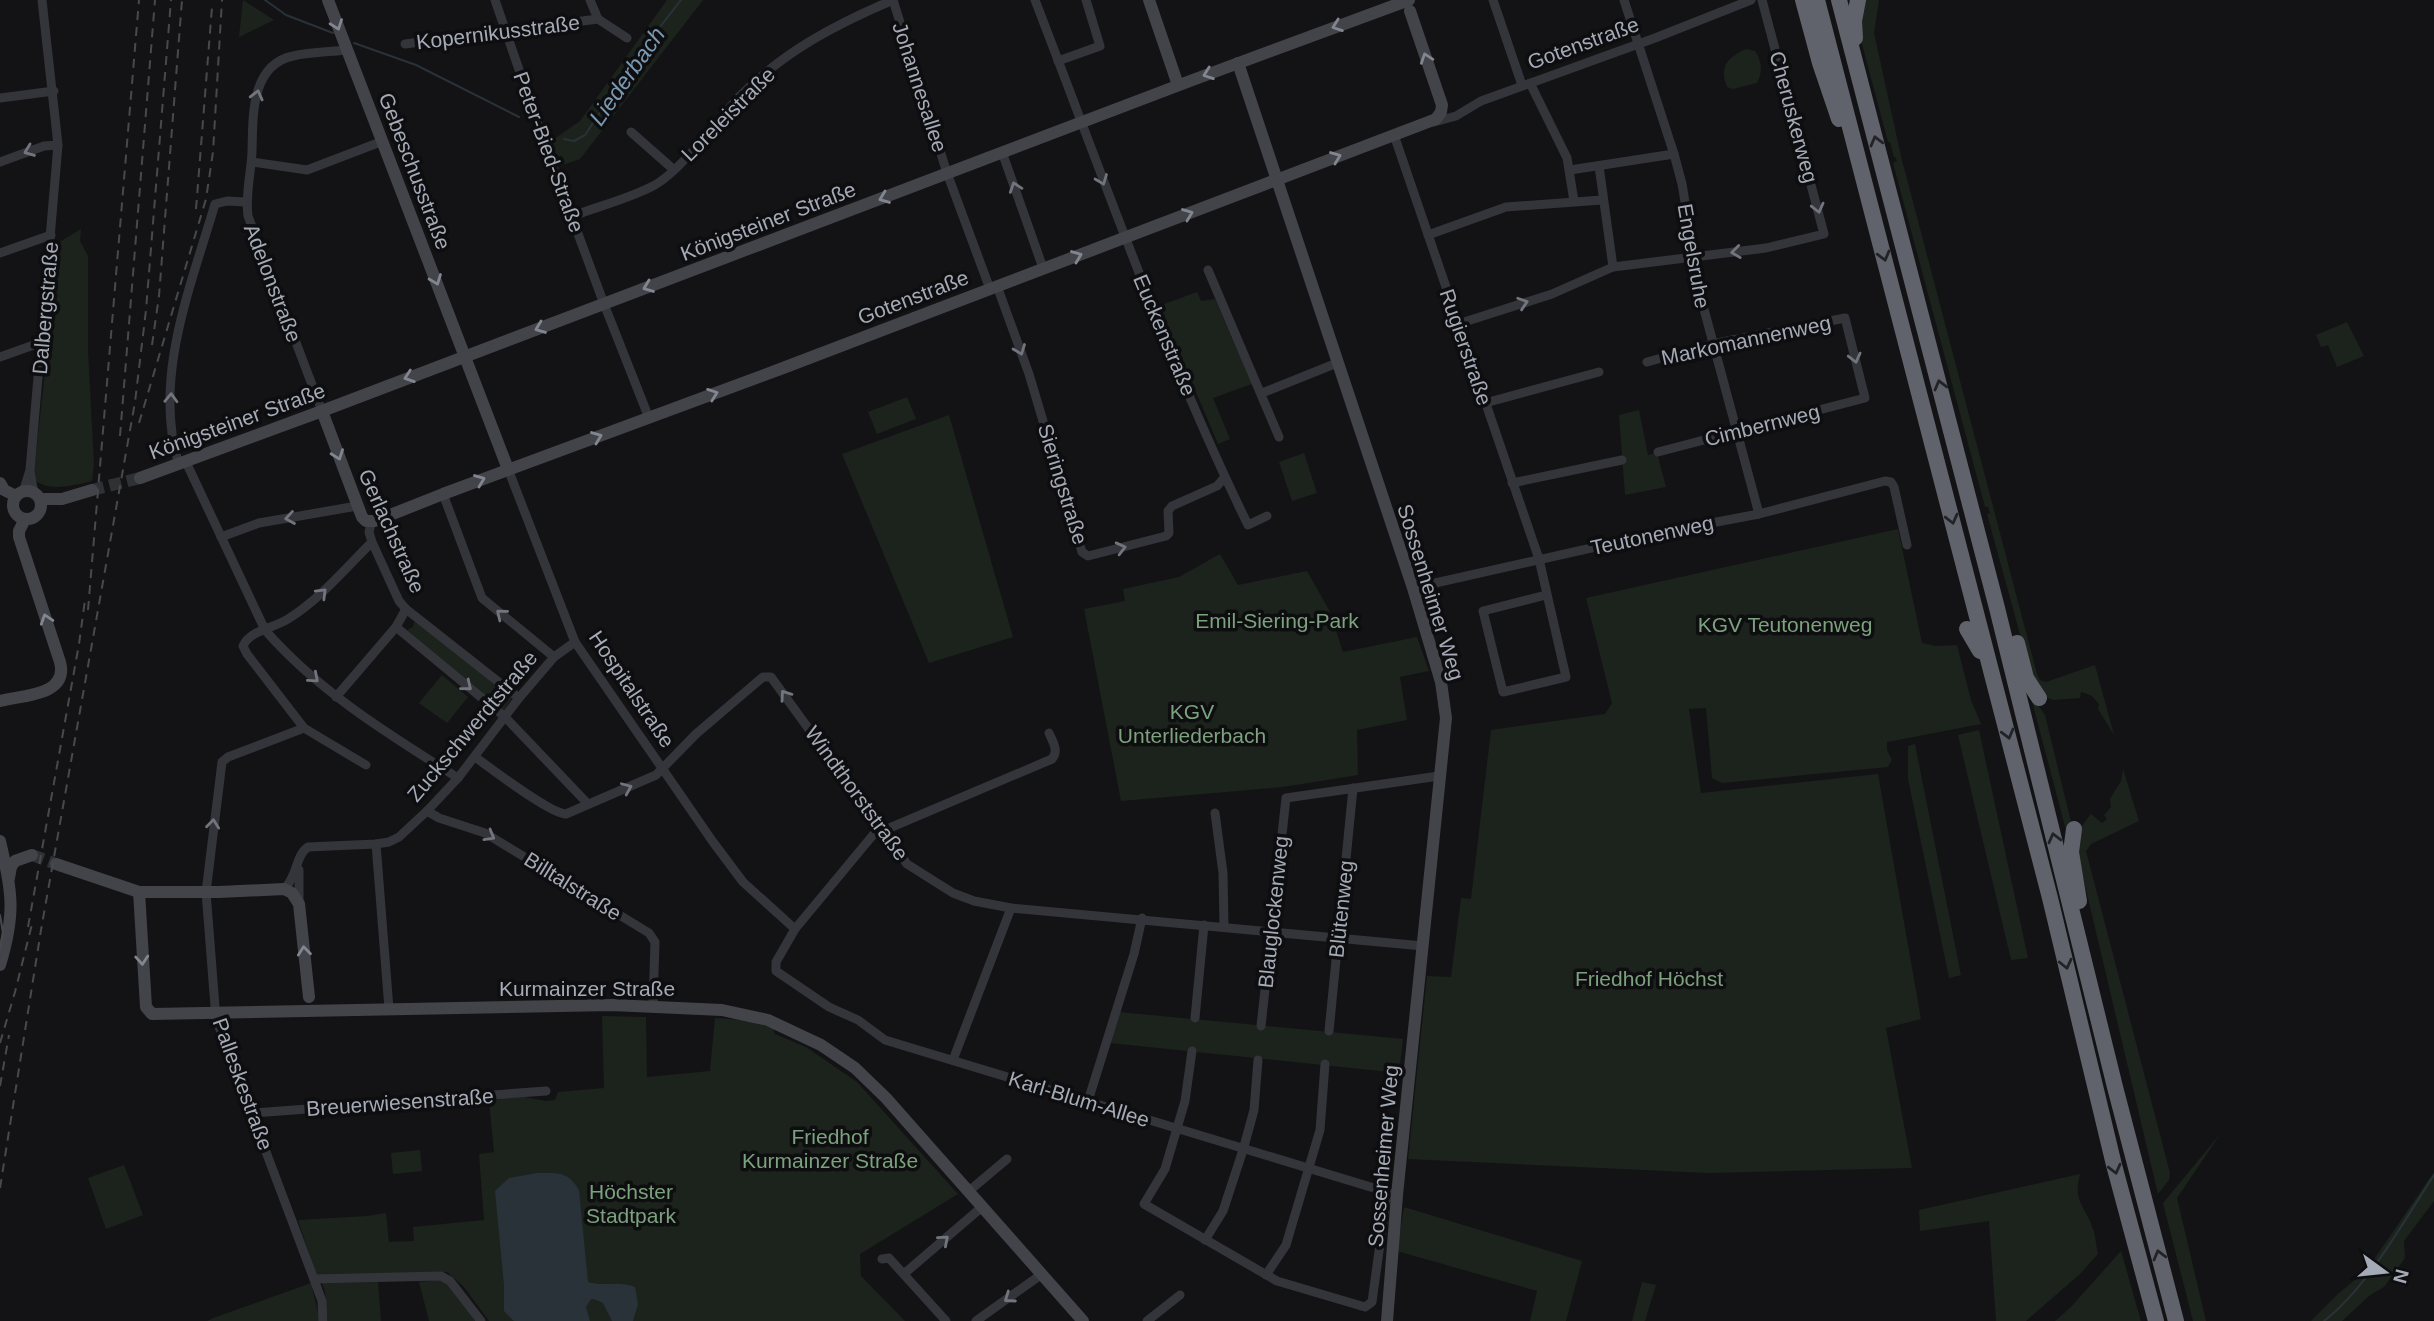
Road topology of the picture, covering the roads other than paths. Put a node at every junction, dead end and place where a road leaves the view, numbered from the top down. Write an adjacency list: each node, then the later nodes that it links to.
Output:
1 (42, 0): 29 (street, Dalbergstraße)
2 (328, 0): 23 (main road, Gebeschusstraße, one-way to 23)
3 (495, 0): 19 (street, Peter-Bied-Straße)
4 (590, 0): 18 (street)
5 (893, 0): 44 (street, Loreleistraße); 46 (street, Johannesallee)
6 (1035, 0): 24 (street, Euckenstraße)
7 (1086, 0): 24 (street)
8 (1149, 0): 28 (main road)
9 (1493, 0): 27 (street)
10 (1624, 0): 21 (street, Engelsruhe)
11 (1751, 0): 21 (street, Gotenstraße)
12 (1762, 0): 57 (street, Cheruskerweg, one-way to 57)
13 (1803, 0): 48 (highway)
14 (1817, 0): 48 (highway)
15 (1839, 0): 26 (highway)
16 (1858, 0): 26 (highway)
17 (1408, 4): 25 (main road, Königsteiner Straße, one-way to 25); 31 (main road, one-way to 17)
18 (598, 19): 19 (street, Kopernikusstraße); 20 (street, Kopernikusstraße)
19 (505, 31): 22 (street, Kopernikusstraße); 52 (street, Peter-Bied-Straße)
20 (627, 38)
21 (1639, 43): 27 (street, Gotenstraße); 40 (street, Engelsruhe)
22 (405, 44)
23 (347, 50): 37 (main road, Gebeschusstraße); 42 (street, Adelonstraße, one-way to 23)
24 (1058, 61): 33 (street, Euckenstraße)
25 (1238, 63): 28 (main road, Königsteiner Straße, one-way to 28); 47 (main road, Sossenheimer Weg)
26 (1858, 75): 102 (highway, one-way to 26)
27 (1526, 84): 32 (street, Gotenstraße); 45 (street)
28 (1178, 85): 33 (main road, Königsteiner Straße)
29 (54, 91): 30 (street); 38 (street, Dalbergstraße)
30 (0, 98)
31 (1442, 106): 32 (street, Gotenstraße); 34 (main road)
32 (1467, 107): 34 (street, Gotenstraße)
33 (1081, 122): 39 (main road, Königsteiner Straße); 55 (street, Euckenstraße, one-way to 55)
34 (1425, 124): 36 (main road, Gotenstraße)
35 (631, 132): 44 (street, Loreleistraße)
36 (1394, 135): 47 (main road, Gotenstraße, one-way to 36); 54 (street, Rugierstraße)
37 (383, 141): 42 (street); 66 (main road, Gebeschusstraße, one-way to 66)
38 (58, 145): 41 (street, one-way to 41); 53 (street, Dalbergstraße)
39 (1002, 152): 46 (main road, Königsteiner Straße); 59 (street, one-way to 39)
40 (1674, 154): 43 (street); 57 (street, Engelsruhe)
41 (0, 162)
42 (252, 162): 51 (street, Adelonstraße)
43 (1599, 166): 45 (street); 49 (street)
44 (673, 169): 52 (street, Loreleistraße)
45 (1570, 170): 50 (street)
46 (947, 173): 61 (street, Sieringstraße); 62 (main road, Königsteiner Straße, one-way to 62)
47 (1278, 179): 55 (main road, Gotenstraße, one-way to 47); 69 (main road, Sossenheimer Weg)
48 (1867, 190): 79 (highway, one-way to 79)
49 (1602, 200): 50 (street); 58 (street)
50 (1574, 201): 54 (street)
51 (246, 202): 74 (street, Adelonstraße); 81 (street, one-way to 51)
52 (572, 216): 62 (street, Peter-Bied-Straße)
53 (51, 235): 56 (street); 64 (street, Dalbergstraße)
54 (1428, 235): 63 (street, Rugierstraße)
55 (1124, 238): 59 (main road, Gotenstraße, one-way to 55); 83 (street, Euckenstraße)
56 (0, 253)
57 (1694, 257): 58 (street); 65 (street, Engelsruhe)
58 (1613, 267): 63 (street, one-way to 58)
59 (1043, 268): 61 (main road, Gotenstraße)
60 (1208, 270): 71 (street)
61 (994, 288): 75 (main road, Gotenstraße, one-way to 61); 83 (street, Sieringstraße, one-way to 83)
62 (604, 304): 66 (main road, Königsteiner Straße, one-way to 66); 75 (street, Peter-Bied-Straße)
63 (1458, 324): 73 (street, Rugierstraße)
64 (42, 342): 67 (street); 89 (street, Dalbergstraße)
65 (1712, 344): 68 (street, Markomannenweg); 72 (street, Markomannenweg, one-way to 72); 76 (street, Engelsruhe)
66 (466, 356): 74 (main road, Königsteiner Straße, one-way to 74); 82 (main road, Hospitalstraße)
67 (0, 357)
68 (1647, 362)
69 (1337, 363): 71 (street); 100 (main road, Sossenheimer Weg)
70 (1600, 372): 73 (street)
71 (1262, 393): 77 (street)
72 (1866, 398): 76 (street, Cimbernweg)
73 (1485, 402): 86 (street, Rugierstraße)
74 (322, 411): 81 (main road, Königsteiner Straße); 91 (main road, Gerlachstraße, one-way to 91)
75 (649, 418): 82 (main road, Gotenstraße, one-way to 75)
76 (1737, 431): 78 (street, Cimbernweg); 92 (street, Engelsruhe)
77 (1279, 437)
78 (1658, 452)
79 (1935, 453): 90 (highway); 109 (highway, one-way to 109)
80 (1622, 460): 86 (street)
81 (183, 464): 84 (main road, Königsteiner Straße); 96 (street)
82 (508, 469): 88 (main road, Gotenstraße, one-way to 82); 107 (street, Hospitalstraße)
83 (1225, 477): 93 (street, Euckenstraße)
84 (140, 478)
85 (0, 483): 89 (main road)
86 (1513, 483): 99 (street, Rugierstraße)
87 (92, 490): 89 (main road)
88 (443, 494): 95 (main road, Gotenstraße); 108 (street, one-way to 88)
89 (31, 498): 94 (main road); 94 (main road)
90 (1934, 498)
91 (357, 506): 95 (main road, Gerlachstraße); 96 (street, one-way to 96)
92 (1759, 513): 98 (street, Teutonenweg); 99 (street, Teutonenweg)
93 (1267, 516)
94 (25, 519): 113 (main road, one-way to 94)
95 (371, 523): 97 (street, Gerlachstraße)
96 (221, 537): 106 (street)
97 (372, 542): 103 (street, Gerlachstraße); 106 (street, one-way to 97)
98 (1907, 545)
99 (1539, 559): 100 (street, Teutonenweg); 101 (street, Rugierstraße)
100 (1413, 588): 120 (main road, Sossenheimer Weg)
101 (1546, 595): 101 (street, Rugierstraße)
102 (1997, 608): 112 (highway); 141 (highway, one-way to 102)
103 (406, 609): 104 (street); 111 (street, Gerlachstraße)
104 (396, 627): 110 (street); 114 (street, one-way to 114)
105 (1967, 629): 109 (highway)
106 (265, 630): 110 (street, one-way to 110); 115 (street)
107 (575, 642): 108 (street, Zuckschwerdtstraße); 119 (street, Hospitalstraße)
108 (554, 657): 111 (street, Zuckschwerdtstraße)
109 (1990, 668): 186 (highway, one-way to 186)
110 (336, 697): 121 (street)
111 (519, 698): 114 (street, Zuckschwerdtstraße)
112 (2039, 698)
113 (0, 701)
114 (505, 717): 117 (street, Zuckschwerdtstraße); 123 (street)
115 (304, 728): 118 (street); 135 (street, Palleskestraße, one-way to 115)
116 (1049, 733): 127 (street)
117 (475, 757): 121 (street, Zuckschwerdtstraße); 123 (street)
118 (366, 765)
119 (664, 769): 123 (street, one-way to 119); 127 (street, Windthorststraße, one-way to 119); 142 (street, Hospitalstraße)
120 (1440, 776): 122 (street); 145 (main road, Sossenheimer Weg)
121 (458, 778): 124 (street, Zuckschwerdtstraße)
122 (1353, 788): 143 (street, Blauglockenweg); 144 (street, Blütenweg)
123 (588, 804)
124 (427, 811): 129 (street, Zuckschwerdtstraße); 148 (street, Billtalstraße, one-way to 148)
125 (1214, 813): 140 (street)
126 (2074, 829): 141 (highway)
127 (881, 830): 137 (street, Windthorststraße); 142 (street)
128 (0, 844): 132 (main road); 132 (main road)
129 (376, 844): 131 (street, Zuckschwerdtstraße); 149 (street)
130 (56, 864): 134 (main road)
131 (299, 864): 133 (street, Zuckschwerdtstraße); 136 (street)
132 (9, 882): 146 (main road)
133 (284, 889): 135 (main road); 136 (main road)
134 (139, 892): 135 (main road); 152 (main road, Kurmainzer Straße, one-way to 152)
135 (205, 892): 152 (street, Palleskestraße)
136 (299, 904): 147 (main road, one-way to 136)
137 (1011, 908): 138 (street, Windthorststraße); 157 (street)
138 (1142, 918): 139 (street, Windthorststraße); 161 (street)
139 (1204, 925): 140 (street, Windthorststraße); 153 (street)
140 (1224, 926): 143 (street, Windthorststraße)
141 (2076, 928): 187 (highway, one-way to 141)
142 (794, 929): 157 (street, Karl-Blum-Allee)
143 (1271, 931): 144 (street, Windthorststraße); 154 (street, Blauglockenweg)
144 (1338, 938): 145 (street, Windthorststraße); 155 (street, Blütenweg)
145 (1423, 946): 168 (main road, Sossenheimer Weg)
146 (0, 965)
147 (309, 997): 150 (main road); 151 (main road)
148 (653, 1006): 149 (main road, Kurmainzer Straße); 167 (main road, Kurmainzer Straße)
149 (389, 1009): 150 (main road, Kurmainzer Straße)
150 (328, 1011): 151 (main road, Kurmainzer Straße)
151 (292, 1012): 152 (main road, Kurmainzer Straße)
152 (216, 1014): 162 (street, Palleskestraße)
153 (1195, 1018)
154 (1261, 1026)
155 (1329, 1031)
156 (1192, 1051): 163 (street)
157 (953, 1060): 161 (street, Karl-Blum-Allee)
158 (1258, 1060): 164 (street)
159 (1325, 1064): 166 (street)
160 (546, 1091): 162 (street, Breuerwiesenstraße)
161 (1088, 1101): 163 (street, Karl-Blum-Allee)
162 (253, 1113): 177 (street, Palleskestraße)
163 (1177, 1128): 164 (street, Karl-Blum-Allee); 170 (street)
164 (1243, 1150): 166 (street, Karl-Blum-Allee); 170 (street)
165 (1007, 1159): 167 (street)
166 (1308, 1169): 168 (street, Karl-Blum-Allee); 176 (street)
167 (969, 1191): 169 (main road, Kurmainzer Straße)
168 (1392, 1194): 172 (street, Sossenheimer Weg); 173 (main road, Sossenheimer Weg)
169 (982, 1207): 174 (street, one-way to 169); 175 (main road, Kurmainzer Straße)
170 (1205, 1240): 176 (street)
171 (882, 1259): 174 (street)
172 (1376, 1261): 173 (street); 176 (street, Sossenheimer Weg)
173 (1391, 1266): 185 (main road, Sossenheimer Weg)
174 (905, 1273): 181 (street)
175 (1042, 1274): 182 (street, one-way to 182); 183 (main road, Kurmainzer Straße)
176 (1266, 1275)
177 (314, 1279): 179 (street, Palleskestraße); 180 (street)
178 (1180, 1294): 184 (street)
179 (323, 1321)
180 (481, 1321)
181 (946, 1321)
182 (976, 1321)
183 (1083, 1321)
184 (1147, 1321)
185 (1387, 1321)
186 (2156, 1321)
187 (2176, 1321)

